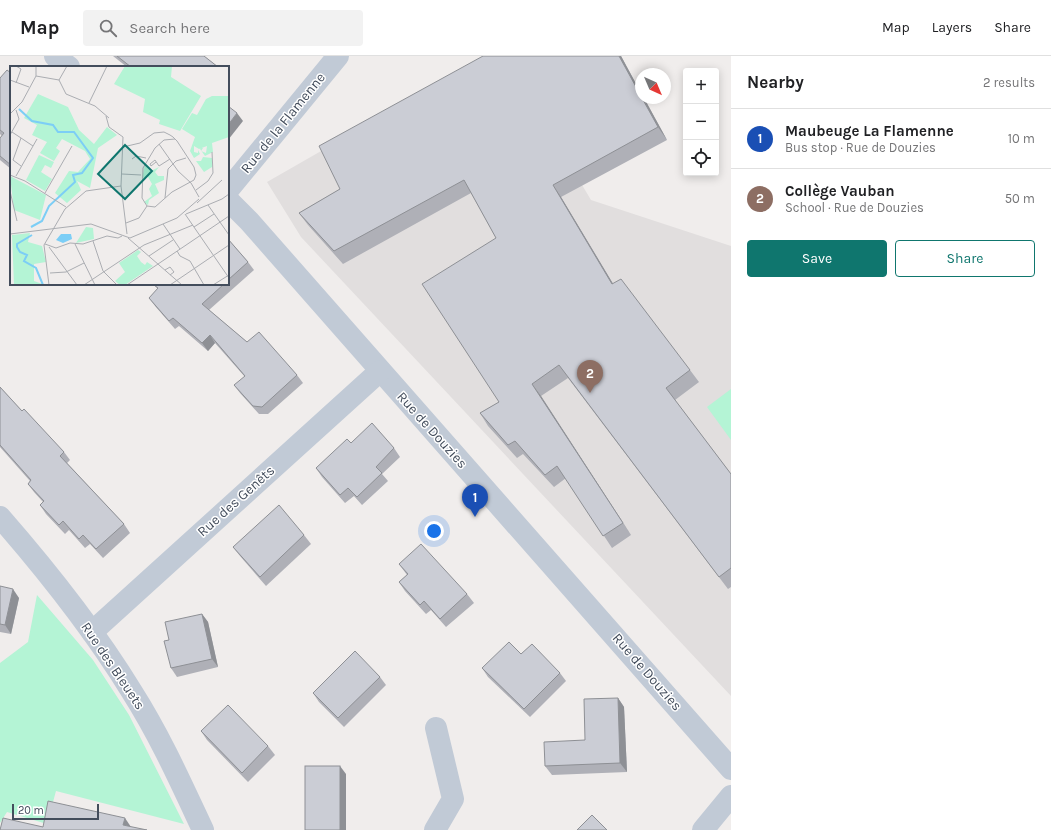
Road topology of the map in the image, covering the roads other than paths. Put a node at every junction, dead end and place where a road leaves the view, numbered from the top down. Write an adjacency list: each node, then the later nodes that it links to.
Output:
1 (55, 56): 3 (street)
2 (338, 56): 4 (street, Rue de la Flamenne)
3 (68, 66)
4 (229, 189)
5 (229, 201): 6 (street, Rue de Douzies)
6 (380, 371): 8 (street, Rue des Genêts); 10 (street, Rue de Douzies)
7 (0, 518): 8 (street, Rue des Bleuets)
8 (92, 632): 12 (street, Rue des Bleuets)
9 (436, 728): 13 (street)
10 (731, 769)
11 (731, 796): 14 (street)
12 (203, 830)
13 (435, 830)
14 (703, 830)

